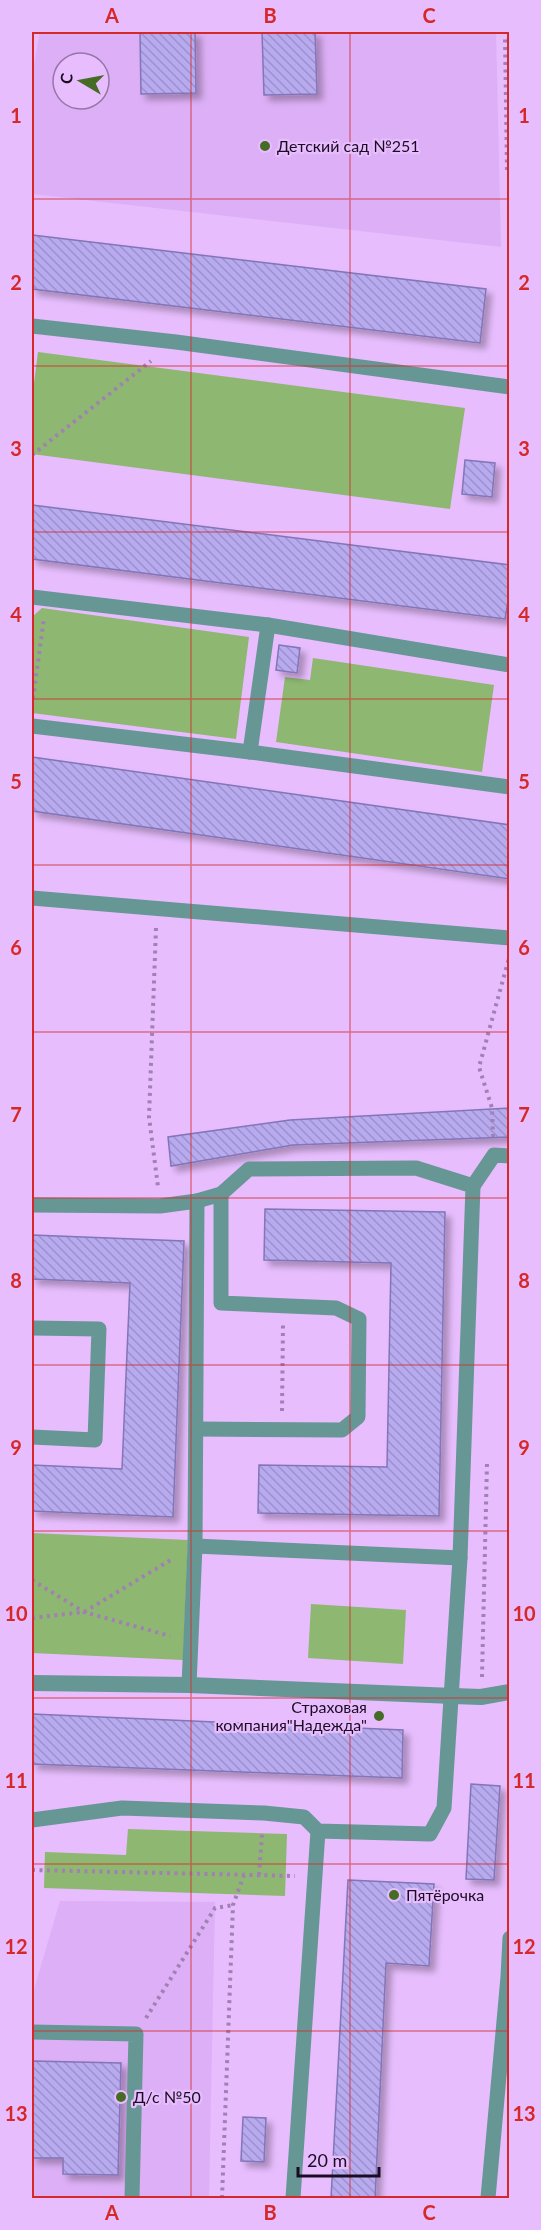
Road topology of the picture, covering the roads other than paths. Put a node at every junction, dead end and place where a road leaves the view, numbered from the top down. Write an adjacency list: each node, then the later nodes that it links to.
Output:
1 (32, 326): 2 (lane)
2 (510, 387)
3 (39, 598): 4 (lane)
4 (268, 625): 5 (lane); 7 (lane)
5 (510, 665)
6 (32, 726): 7 (lane)
7 (250, 752): 8 (lane)
8 (510, 788)
9 (32, 898): 10 (lane)
10 (510, 938)
11 (510, 1156): 12 (lane)
12 (472, 1186): 13 (lane); 20 (lane)
13 (221, 1194): 14 (lane); 17 (lane)
14 (197, 1201): 15 (lane); 17 (lane)
15 (32, 1205)
16 (32, 1328): 18 (lane)
17 (196, 1429): 19 (lane)
18 (32, 1437)
19 (195, 1546): 20 (lane); 22 (lane)
20 (460, 1558): 24 (lane)
21 (32, 1683): 22 (street)
22 (189, 1685): 24 (street)
23 (510, 1692): 24 (street)
24 (453, 1696): 26 (lane)
25 (32, 1820): 26 (lane)
26 (318, 1831): 31 (lane)
27 (510, 1938): 28 (lane)
28 (509, 1978): 32 (lane)
29 (32, 2032): 30 (lane)
30 (132, 2199)
31 (293, 2199)
32 (488, 2199)

